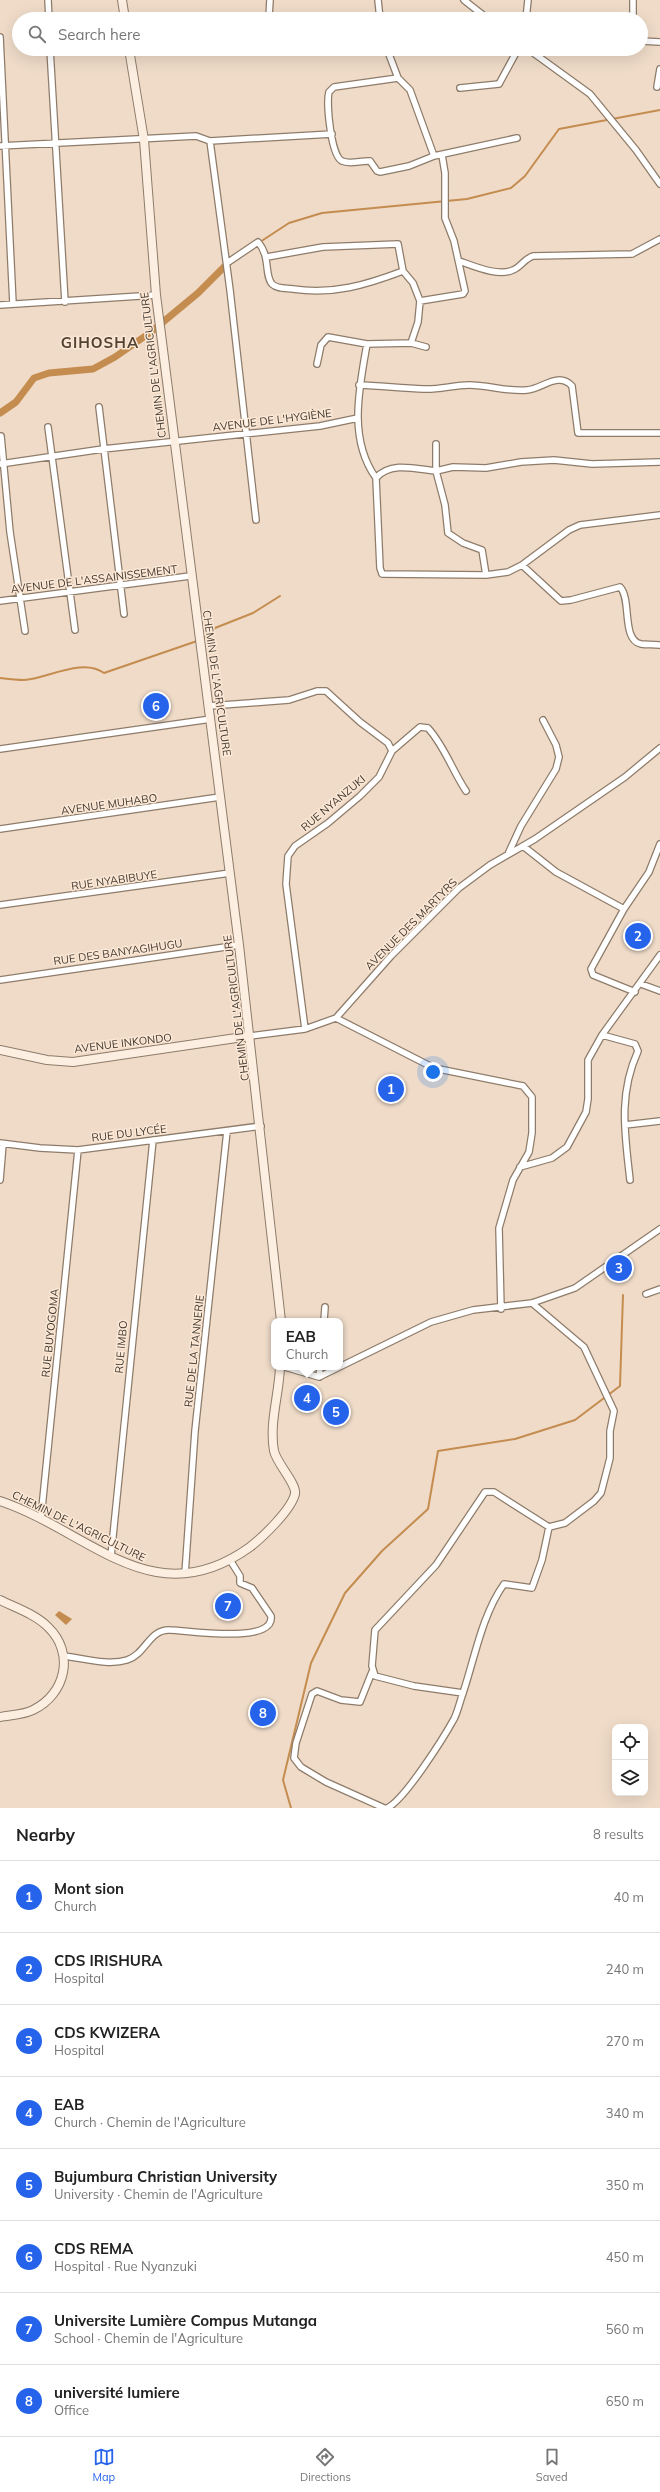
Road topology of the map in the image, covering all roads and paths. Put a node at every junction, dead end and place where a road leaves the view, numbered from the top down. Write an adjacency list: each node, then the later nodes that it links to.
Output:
1 (48, 0): 8 (street)
2 (122, 0): 9 (street)
3 (270, 0): 10 (street)
4 (378, 0): 11 (street)
5 (464, 0): 12 (street)
6 (528, 0): 13 (street)
7 (633, 0): 14 (street)
8 (49, 12)
9 (124, 12)
10 (269, 12)
11 (379, 12)
12 (479, 12)
13 (527, 12)
14 (633, 12)
15 (0, 37): 32 (street)
16 (648, 41): 17 (street)
17 (660, 42)
18 (50, 56): 31 (street)
19 (130, 56): 29 (street, CHEMIN DE L'AGRICULTURE)
20 (389, 56): 24 (street)
21 (514, 56): 26 (street)
22 (538, 56): 35 (street)
23 (660, 69): 25 (street)
24 (398, 78): 27 (street); 34 (street)
25 (657, 87)
26 (460, 88)
27 (332, 134): 30 (street); 34 (street)
28 (517, 138): 33 (street)
29 (144, 140): 30 (street); 31 (street); 41 (street, CHEMIN DE L'AGRICULTURE)
30 (210, 141): 39 (street)
31 (55, 143): 32 (street); 43 (street)
32 (3, 146): 44 (street)
33 (442, 155): 34 (street); 38 (street)
34 (434, 156)
35 (660, 184)
36 (660, 239): 38 (street)
37 (267, 257): 39 (street); 40 (street); 40 (street)
38 (458, 262): 42 (street)
39 (227, 263): 54 (street)
40 (403, 271): 42 (street)
41 (156, 295): 43 (street); 57 (street, CHEMIN DE L'AGRICULTURE)
42 (420, 301): 46 (street)
43 (65, 302): 44 (street)
44 (13, 304): 45 (street)
45 (0, 305)
46 (411, 343): 47 (street); 48 (street)
47 (367, 344): 49 (street); 50 (street)
48 (426, 347)
49 (317, 364)
50 (359, 385): 52 (street); 55 (street)
51 (99, 407): 59 (street)
52 (358, 418): 54 (street, AVENUE DE L'HYGIÈNE); 64 (street)
53 (48, 427): 60 (street)
54 (245, 433): 57 (street, AVENUE DE L'HYGIÈNE); 66 (street)
55 (660, 433)
56 (1, 436): 62 (street)
57 (173, 442): 59 (street, AVENUE DE L'HYGIÈNE); 69 (street, CHEMIN DE L'AGRICULTURE)
58 (436, 444): 63 (street)
59 (103, 450): 60 (street, AVENUE DE L'HYGIÈNE); 70 (street)
60 (52, 457): 62 (street, AVENUE DE L'HYGIÈNE); 71 (street)
61 (660, 462): 63 (street)
62 (1, 464): 72 (street)
63 (436, 471): 64 (street); 68 (street)
64 (376, 478): 68 (street)
65 (660, 515): 67 (street)
66 (256, 520)
67 (522, 565): 68 (street); 77 (street)
68 (486, 575)
69 (190, 576): 70 (street, AVENUE DE L'ASSAINISSEMENT); 78 (street, CHEMIN DE L'AGRICULTURE)
70 (120, 586): 71 (street, AVENUE DE L'ASSAINISSEMENT); 74 (street)
71 (70, 593): 72 (street, AVENUE DE L'ASSAINISSEMENT); 75 (street)
72 (20, 598): 73 (street, AVENUE DE L'ASSAINISSEMENT); 76 (street)
73 (0, 601)
74 (124, 614)
75 (75, 630)
76 (25, 631)
77 (660, 645)
78 (209, 706): 79 (street, CHEMIN DE L'AGRICULTURE); 83 (street)
79 (211, 719): 82 (street); 85 (street, CHEMIN DE L'AGRICULTURE)
80 (543, 720): 89 (street)
81 (660, 748): 88 (street, AVENUE DES MARTYRS)
82 (0, 749)
83 (392, 751): 84 (street); 100 (street, RUE NYANZUKI)
84 (466, 791)
85 (220, 797): 86 (street, AVENUE MUHABO); 90 (street, CHEMIN DE L'AGRICULTURE)
86 (0, 829)
87 (660, 844): 92 (street)
88 (523, 846): 89 (street, AVENUE DES MARTYRS); 92 (street)
89 (509, 852): 99 (street, AVENUE DES MARTYRS)
90 (230, 873): 91 (street, RUE NYABIBUYE); 93 (street, CHEMIN DE L'AGRICULTURE)
91 (0, 905)
92 (624, 909): 98 (street)
93 (239, 945): 95 (street, RUE DES BANYAGIHUGU); 102 (street, CHEMIN DE L'AGRICULTURE)
94 (660, 955): 96 (street)
95 (0, 980)
96 (641, 984): 97 (street); 98 (street)
97 (660, 991)
98 (635, 992): 101 (street)
99 (336, 1018): 100 (street, AVENUE DES MARTYRS); 111 (street)
100 (305, 1029): 102 (street, AVENUE DES MARTYRS)
101 (602, 1035): 105 (street); 111 (street)
102 (250, 1036): 103 (street, AVENUE INKONDO); 106 (street, CHEMIN DE L'AGRICULTURE)
103 (0, 1050)
104 (660, 1121): 105 (street)
105 (625, 1125): 113 (street)
106 (261, 1126): 107 (street, RUE DU LYCÉE); 120 (street, CHEMIN DE L'AGRICULTURE)
107 (227, 1131): 108 (street, RUE DU LYCÉE); 133 (street, RUE DE LA TANNERIE)
108 (153, 1140): 110 (street, RUE DU LYCÉE); 131 (street, RUE IMBO)
109 (2, 1143): 110 (street, RUE DU LYCÉE); 112 (street)
110 (78, 1150): 129 (street, RUE BUYOGOMA)
111 (520, 1167): 119 (street)
112 (0, 1180)
113 (630, 1180)
114 (660, 1229): 117 (street)
115 (660, 1289): 116 (street)
116 (646, 1294)
117 (532, 1303): 119 (street); 130 (street)
118 (325, 1307): 121 (street)
119 (500, 1309): 122 (street)
120 (281, 1318)
121 (324, 1318)
122 (343, 1365)
123 (280, 1370): 132 (street, CHEMIN DE L'AGRICULTURE)
124 (295, 1370): 127 (street)
125 (320, 1370): 127 (street)
126 (333, 1370): 127 (street)
127 (319, 1377)
128 (0, 1501): 129 (street, CHEMIN DE L'AGRICULTURE)
129 (41, 1518): 131 (street, CHEMIN DE L'AGRICULTURE)
130 (549, 1527): 136 (street); 137 (street)
131 (111, 1556): 133 (street, CHEMIN DE L'AGRICULTURE)
132 (230, 1560): 133 (street, CHEMIN DE L'AGRICULTURE); 135 (street)
133 (185, 1574)
134 (0, 1600): 135 (street)
135 (64, 1656): 138 (street)
136 (372, 1672): 137 (street); 139 (street)
137 (463, 1693): 140 (street)
138 (0, 1717)
139 (384, 1808)
140 (387, 1808)

